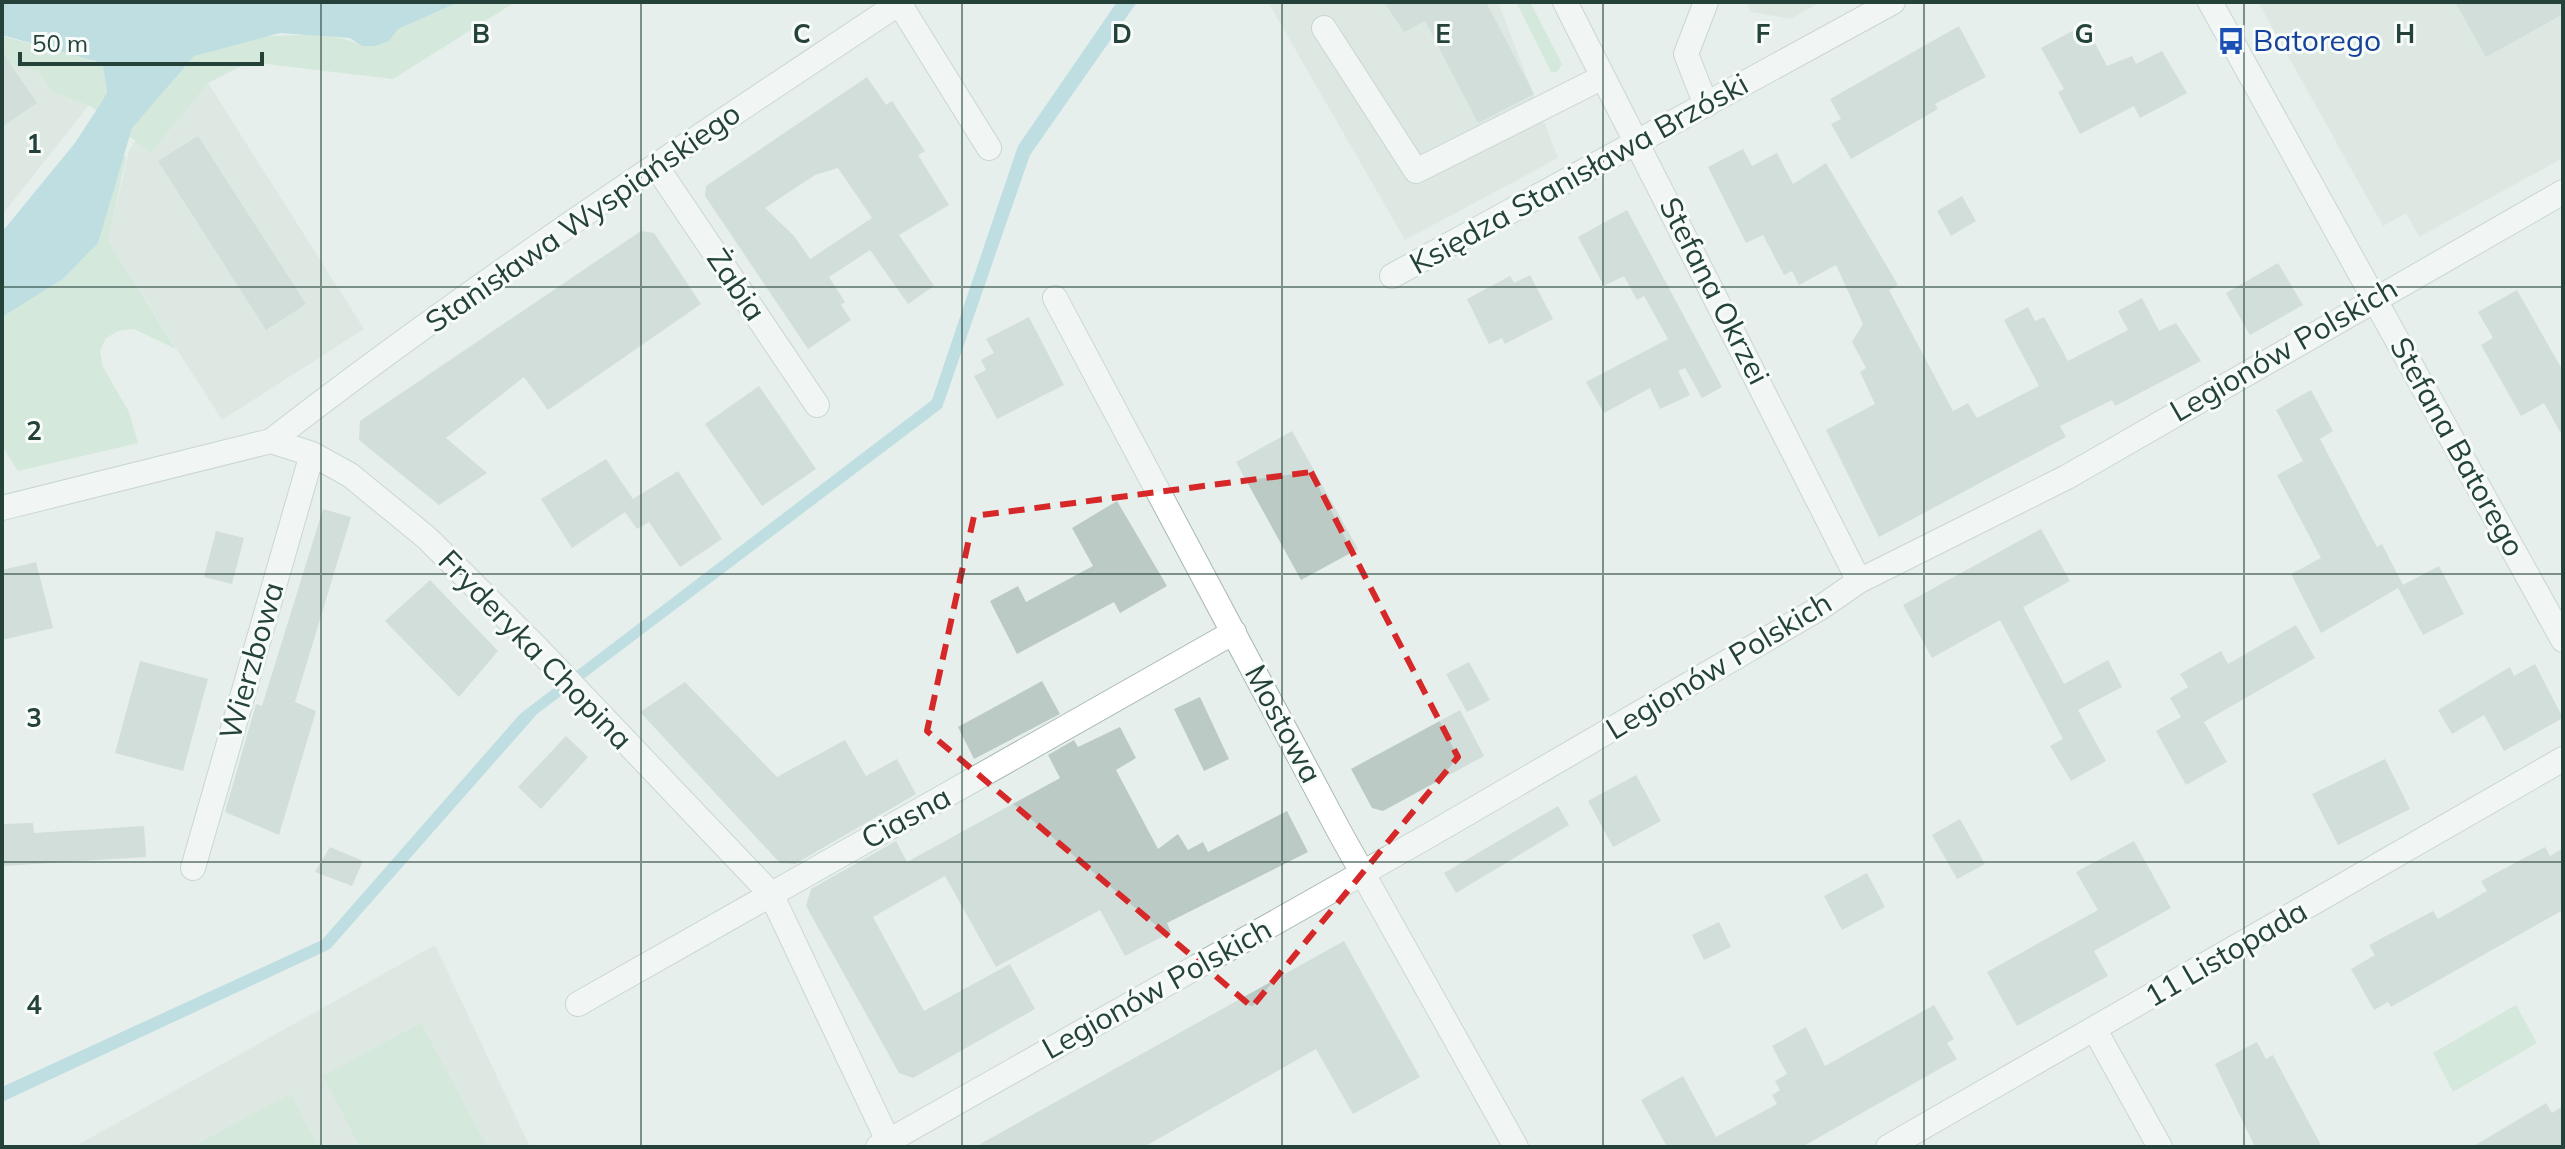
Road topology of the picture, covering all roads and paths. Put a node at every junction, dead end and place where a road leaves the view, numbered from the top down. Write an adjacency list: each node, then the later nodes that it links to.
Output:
1 (1565, 2): 7 (street, Stefana Okrzei)
2 (1706, 2): 8 (street)
3 (1893, 2): 8 (street, Księdza Stanisława Brzóski)
4 (2210, 2): 15 (street, Stefana Batorego)
5 (900, 3): 10 (street); 11 (street, Stanisława Wyspiańskiego)
6 (1324, 28): 7 (street)
7 (1603, 77): 9 (street, Stefana Okrzei)
8 (1706, 105): 9 (street, Księdza Stanisława Brzóski)
9 (1639, 142): 13 (street, Księdza Stanisława Brzóski); 20 (street, Stefana Okrzei)
10 (989, 148)
11 (656, 166): 16 (street, Żabia); 17 (street, Stanisława Wyspiańskiego)
12 (2563, 192): 15 (street, Legionów Polskich)
13 (1392, 276)
14 (1055, 298): 21 (street, Mostowa)
15 (2375, 298): 20 (street, Legionów Polskich); 22 (street, Stefana Batorego)
16 (817, 405)
17 (271, 441): 18 (street, Fryderyka Chopina); 19 (street)
18 (312, 454): 24 (street, Wierzbowa); 26 (street, Fryderyka Chopina)
19 (2, 508)
20 (1859, 581): 25 (street, Legionów Polskich)
21 (1234, 632): 25 (street, Mostowa); 26 (street, Ciasna)
22 (2563, 640)
23 (2563, 759): 28 (street, 11 Listopada)
24 (193, 868)
25 (1363, 873): 29 (street, Legionów Polskich); 30 (street, Mostowa)
26 (771, 894): 27 (street, Ciasna); 29 (street, Fryderyka Chopina)
27 (578, 1004)
28 (2095, 1030): 31 (street, 11 Listopada); 32 (street)
29 (886, 1145)
30 (1516, 1147)
31 (1888, 1147)
32 (2160, 1147)

